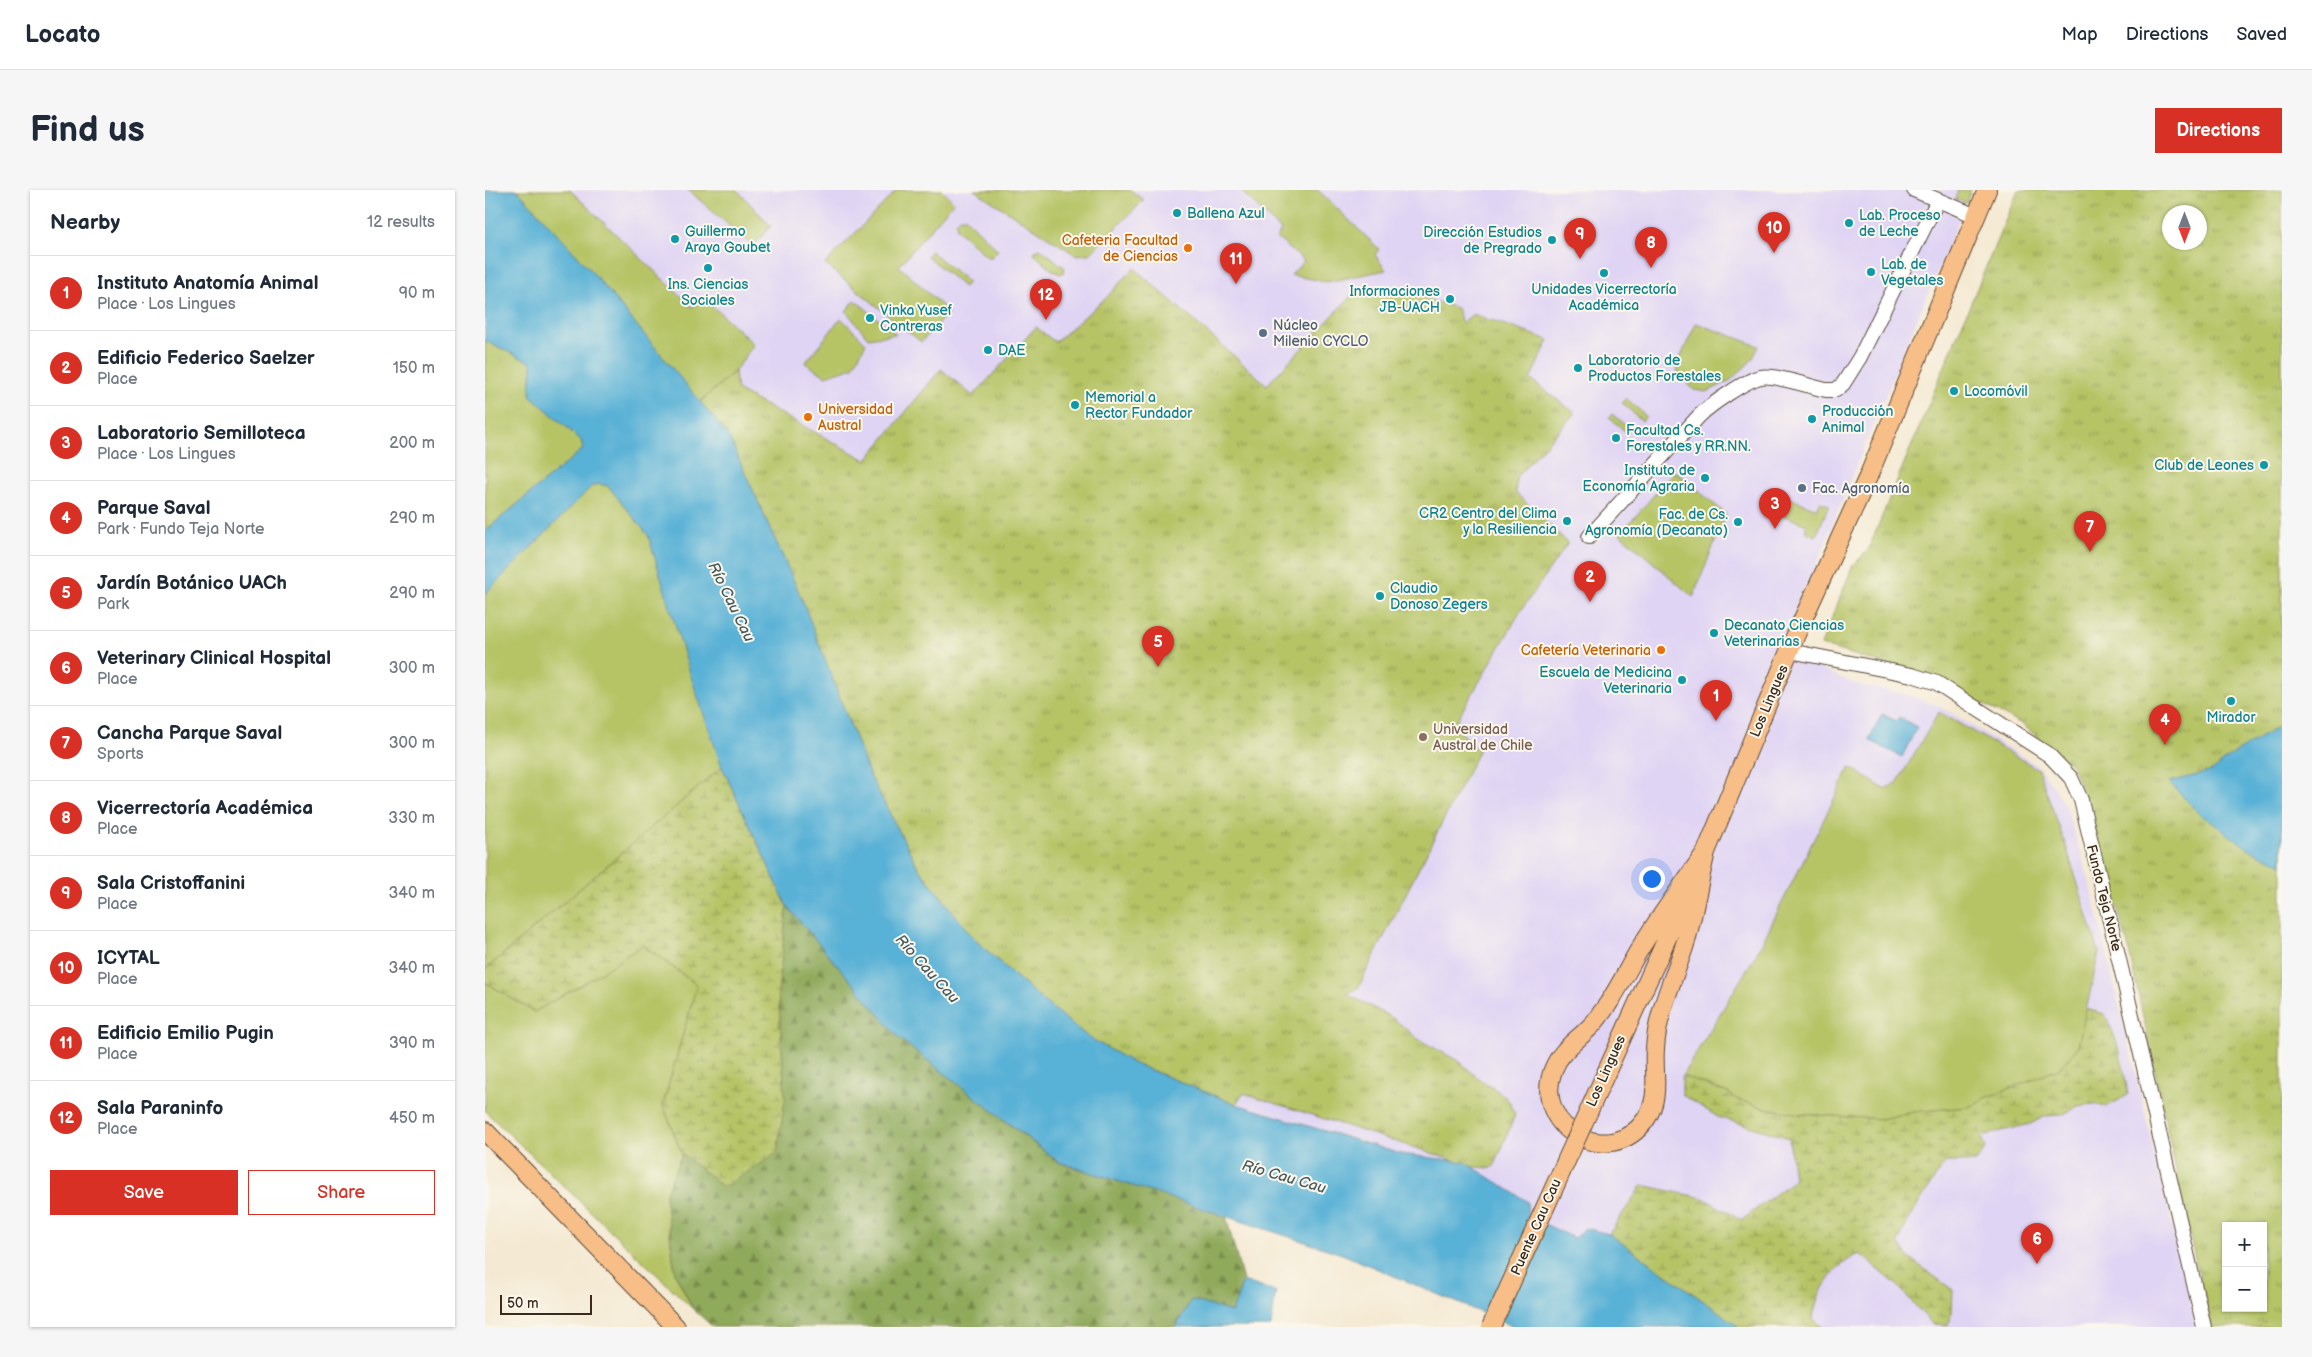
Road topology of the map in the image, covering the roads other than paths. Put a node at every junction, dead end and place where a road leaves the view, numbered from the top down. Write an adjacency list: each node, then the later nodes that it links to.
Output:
1 (1914, 190): 3 (street)
2 (1987, 190): 4 (main road, Los Lingues)
3 (1938, 200): 4 (street); 5 (street)
4 (1976, 216): 6 (main road, Los Lingues)
5 (1589, 536)
6 (1790, 651): 7 (main road, Los Lingues); 12 (street, Fundo Teja Norte)
7 (1706, 852): 7 (main road); 8 (main road, Los Lingues)
8 (1582, 1126): 11 (main road, Puente Cau Cau, bridge)
9 (485, 1131): 10 (main road)
10 (676, 1327)
11 (1491, 1327)
12 (2203, 1327)

